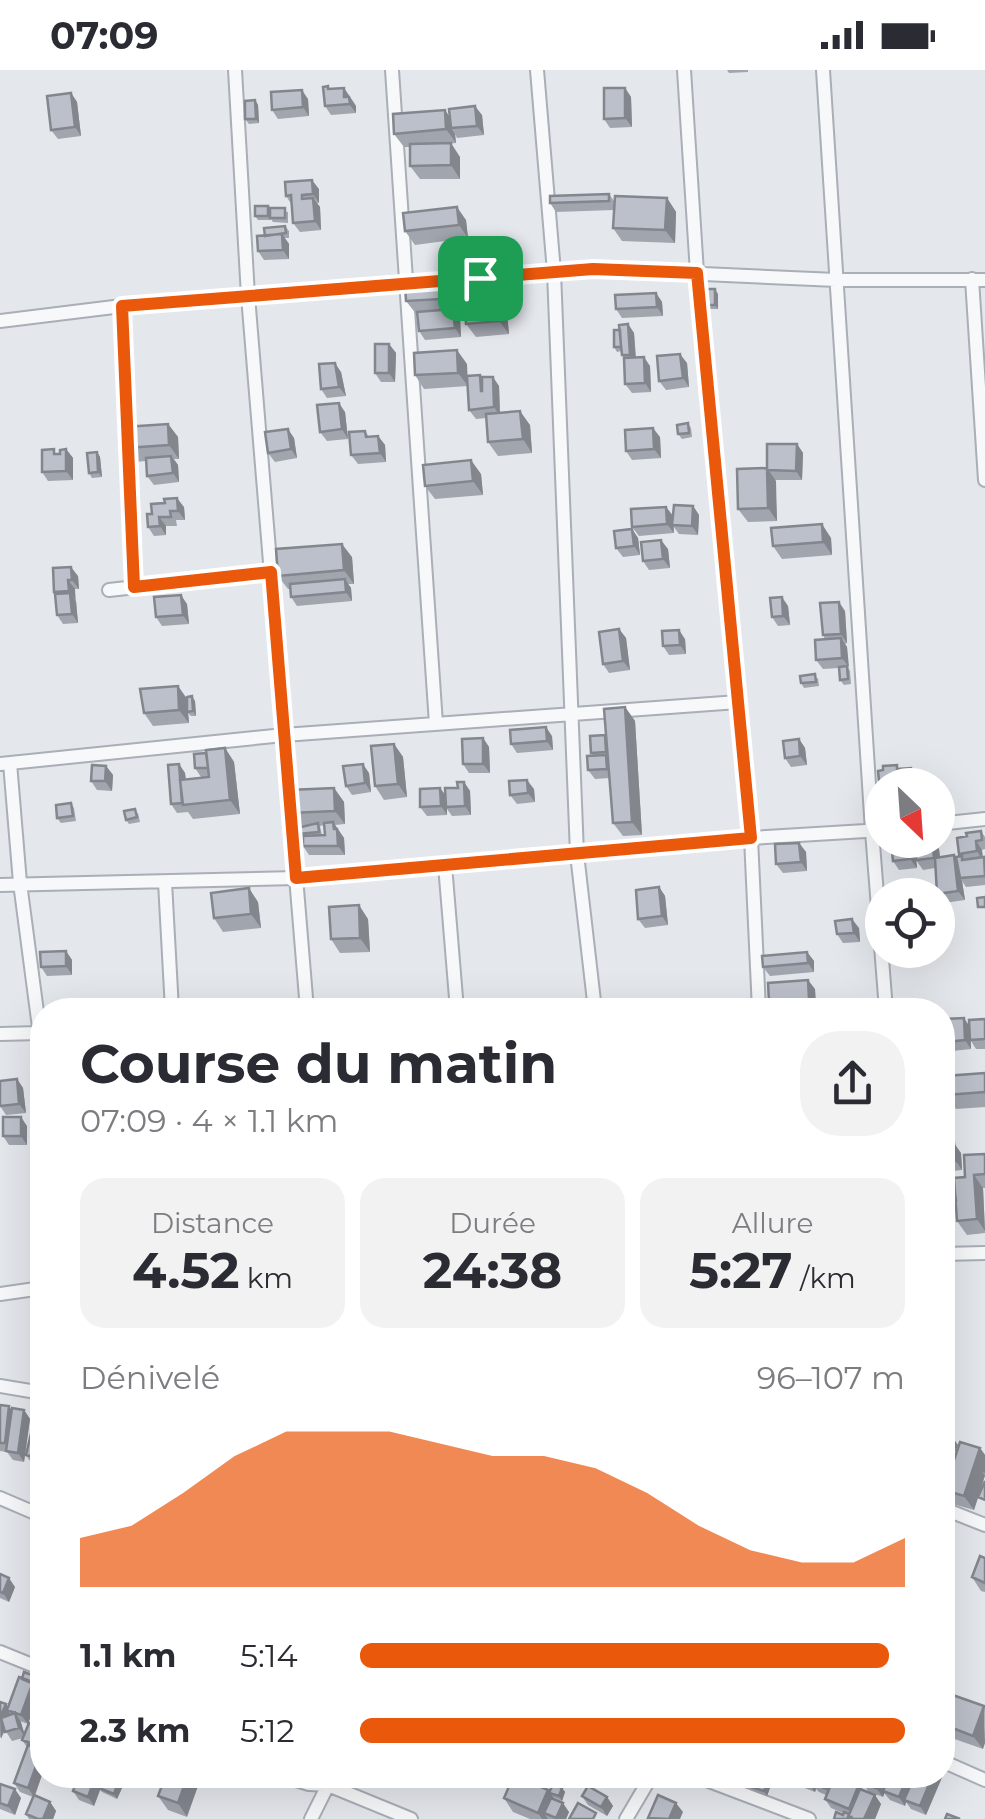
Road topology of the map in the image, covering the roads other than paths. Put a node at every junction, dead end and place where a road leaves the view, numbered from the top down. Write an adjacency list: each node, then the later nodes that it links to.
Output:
1 (234, 70): 11 (street)
2 (392, 70): 10 (street)
3 (538, 70): 6 (street)
4 (684, 70): 7 (street)
5 (823, 70): 8 (street)
6 (554, 272): 7 (street); 10 (street); 19 (street)
7 (697, 273): 8 (street); 18 (street)
8 (836, 280): 9 (street); 23 (street)
9 (979, 280): 14 (street)
10 (404, 283): 11 (street); 20 (street)
11 (248, 296): 12 (street); 15 (street)
12 (122, 306): 13 (street); 16 (street)
13 (0, 320)
14 (985, 480)
15 (271, 572): 16 (street); 21 (street)
16 (134, 587): 17 (street)
17 (109, 590)
18 (738, 702): 19 (street); 27 (street)
19 (571, 714): 20 (street); 28 (street)
20 (436, 724): 21 (street)
21 (284, 735): 22 (street); 31 (street)
22 (5, 764): 33 (street)
23 (872, 768)
24 (985, 819): 25 (street)
25 (955, 822)
26 (865, 832): 27 (street)
27 (751, 838): 28 (street); 40 (street)
28 (577, 854): 30 (street); 39 (street)
29 (878, 858): 41 (street)
30 (445, 865): 31 (street); 38 (street)
31 (296, 878): 32 (street); 37 (street)
32 (164, 882): 33 (street); 36 (street)
33 (20, 883): 34 (street); 35 (street)
34 (0, 885)
35 (35, 998)
36 (171, 998)
37 (306, 998)
38 (456, 998)
39 (594, 998)
40 (758, 998)
41 (885, 998)
42 (30, 1033): 43 (street)
43 (0, 1034)
44 (985, 1253): 45 (street)
45 (955, 1254)
46 (30, 1290): 47 (street)
47 (0, 1294)
48 (0, 1386): 49 (street)
49 (30, 1392)
50 (0, 1498): 51 (street)
51 (30, 1511)
52 (955, 1513): 53 (street)
53 (985, 1526)
54 (0, 1652): 55 (street)
55 (30, 1664)
56 (955, 1767): 57 (street)
57 (985, 1780)
58 (327, 1788): 62 (street)
59 (347, 1788): 63 (street)
60 (644, 1788): 64 (street)
61 (726, 1788): 65 (street)
62 (311, 1819)
63 (411, 1819)
64 (626, 1819)
65 (808, 1819)

